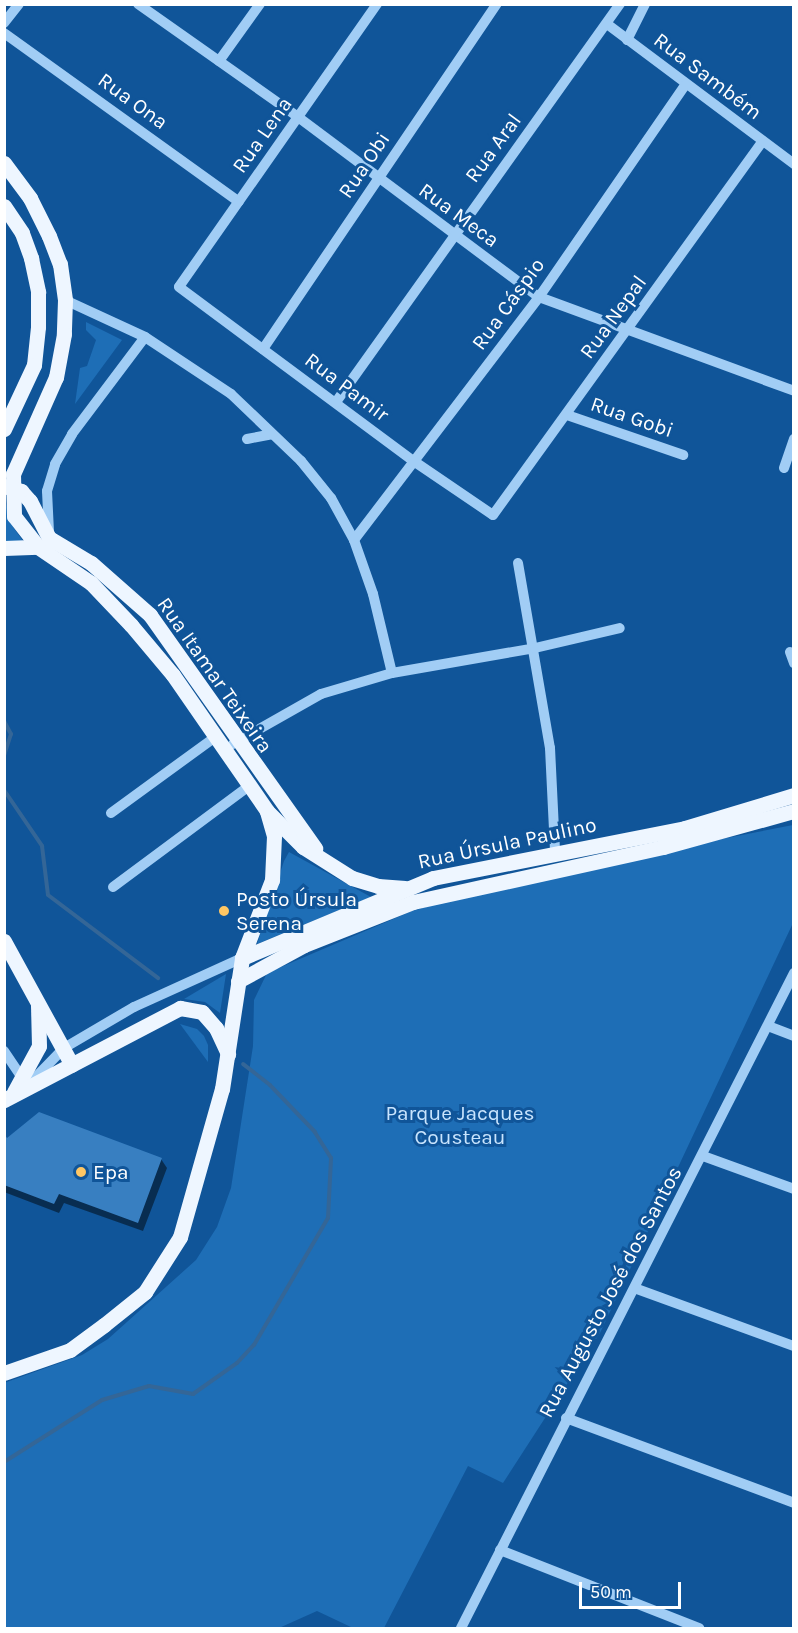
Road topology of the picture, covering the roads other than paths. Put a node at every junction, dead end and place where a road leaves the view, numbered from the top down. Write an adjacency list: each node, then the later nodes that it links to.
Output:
1 (19, 4): 8 (street)
2 (260, 4): 12 (street)
3 (377, 4): 14 (street, Rua Lena)
4 (497, 4): 18 (street, Rua Obi)
5 (620, 4): 9 (street, Rua Aral)
6 (645, 4): 11 (street, Rua Sambém)
7 (139, 5): 12 (street, Rua Meca)
8 (4, 22)
9 (606, 24): 11 (street, Rua Sambém); 21 (street, Rua Aral)
10 (4, 33): 19 (street, Rua Ona)
11 (627, 40): 13 (street, Rua Sambém)
12 (219, 61): 14 (street, Rua Meca)
13 (685, 85): 15 (street, Rua Sambém); 23 (street, Rua Cáspio)
14 (298, 117): 18 (street, Rua Meca); 19 (street, Rua Lena)
15 (763, 141): 17 (street, Rua Sambém); 25 (street, Rua Nepal)
16 (4, 163): 24 (main road)
17 (794, 164)
18 (378, 178): 21 (street, Rua Meca); 27 (street, Rua Obi)
19 (239, 202): 22 (street, Rua Lena)
20 (4, 206): 31 (main road)
21 (453, 236): 23 (street, Rua Meca); 29 (street, Rua Aral)
22 (179, 287): 27 (street, Rua Pamir)
23 (539, 297): 25 (street, Rua Meca); 36 (street, Rua Cáspio)
24 (65, 300): 26 (street); 38 (main road)
25 (630, 327): 28 (street, Rua Meca); 30 (street, Rua Nepal)
26 (145, 337): 32 (street); 41 (street)
27 (263, 349): 29 (street, Rua Pamir)
28 (794, 391)
29 (336, 402): 36 (street, Rua Pamir)
30 (567, 415): 35 (street, Rua Gobi); 39 (street, Rua Nepal)
31 (4, 429)
32 (273, 434): 33 (street); 40 (street)
33 (247, 439)
34 (794, 439): 37 (street)
35 (683, 455)
36 (415, 462): 39 (street, Rua Pamir); 40 (street, Rua Cáspio)
37 (784, 468)
38 (8, 486): 41 (main road)
39 (493, 515)
40 (354, 540): 46 (street)
41 (45, 546): 42 (main road); 47 (main road, Rua Itamar Teixeira); 48 (main road, Rua Itamar Teixeira)
42 (4, 548)
43 (518, 563): 45 (street)
44 (620, 628): 45 (street)
45 (535, 648): 46 (street); 54 (street)
46 (392, 673): 48 (street)
47 (214, 738): 48 (main road, Rua Itamar Teixeira); 53 (street)
48 (230, 746): 49 (main road, Rua Itamar Teixeira); 55 (main road, Rua Itamar Teixeira)
49 (249, 786): 51 (main road, Rua Itamar Teixeira); 56 (street)
50 (794, 795): 54 (main road, Rua Úrsula Paulino)
51 (267, 811): 55 (main road, Rua Itamar Teixeira); 59 (main road, Rua Itamar Teixeira)
52 (794, 811): 61 (main road, Rua Úrsula Paulino)
53 (111, 813)
54 (555, 852): 57 (main road, Rua Úrsula Paulino)
55 (323, 860): 57 (main road, Rua Itamar Teixeira)
56 (113, 887)
57 (405, 888): 59 (main road, Rua Úrsula Paulino)
58 (4, 941): 62 (main road)
59 (242, 958): 61 (main road, Rua Itamar Teixeira); 65 (street, Rua Úrsula Paulino)
60 (794, 974): 63 (street, Rua Augusto José dos Santos)
61 (238, 981): 67 (main road, Rua Itamar Teixeira)
62 (37, 997): 65 (main road); 69 (main road)
63 (768, 1026): 64 (street); 70 (street, Rua Augusto José dos Santos)
64 (794, 1036)
65 (64, 1048): 68 (main road); 69 (street, Rua Úrsula Paulino)
66 (4, 1051): 69 (street)
67 (228, 1054): 68 (main road); 74 (main road, Rua Itamar Teixeira)
68 (72, 1065): 69 (main road)
69 (16, 1091)
70 (703, 1156): 71 (street); 72 (street, Rua Augusto José dos Santos)
71 (794, 1189)
72 (637, 1289): 73 (street); 75 (street, Rua Augusto José dos Santos)
73 (794, 1346)
74 (4, 1373)
75 (566, 1418): 76 (street); 77 (street, Rua Augusto José dos Santos)
76 (794, 1503)
77 (500, 1550): 78 (street, Rua Augusto José dos Santos); 79 (street)
78 (461, 1629)
79 (699, 1629)

